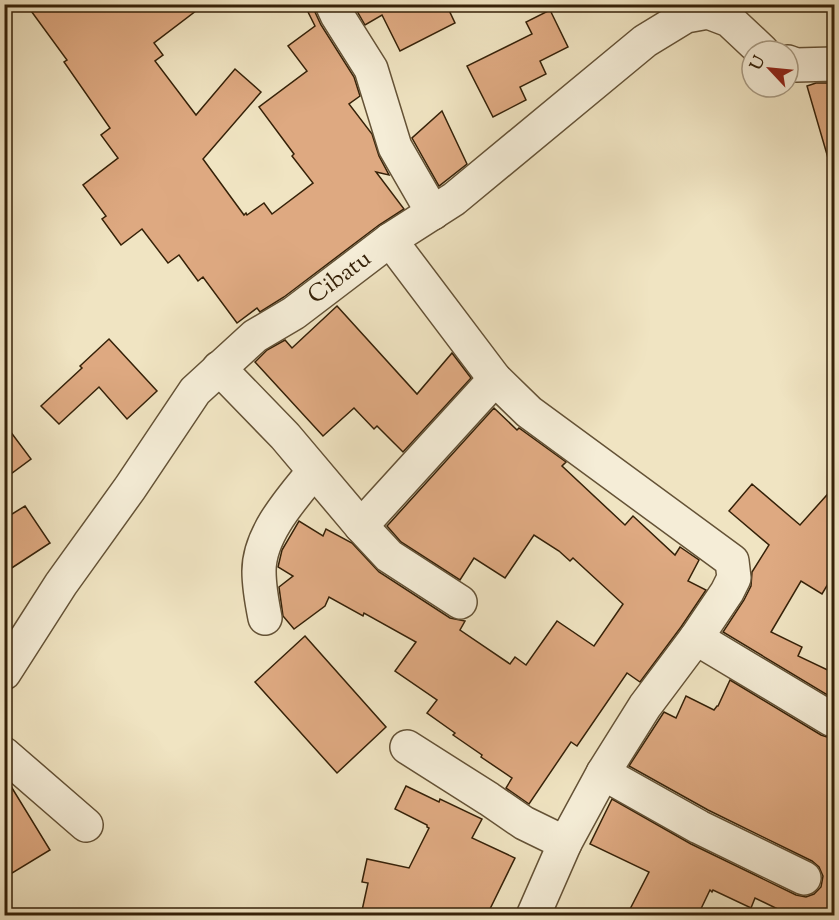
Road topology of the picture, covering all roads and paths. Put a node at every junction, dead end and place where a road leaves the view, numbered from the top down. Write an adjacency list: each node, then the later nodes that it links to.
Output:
1 (332, 4): 5 (street)
2 (749, 39): 5 (street, Cibatu)
3 (834, 64): 4 (street)
4 (800, 65)
5 (433, 213): 6 (street, Cibatu)
6 (390, 240): 7 (street, Cibatu); 8 (street)
7 (219, 368): 9 (street); 14 (street, Cibatu)
8 (495, 379): 10 (street); 13 (street)
9 (314, 471): 10 (street); 12 (street)
10 (361, 526): 11 (street)
11 (460, 602)
12 (265, 618)
13 (696, 638): 15 (street); 18 (street)
14 (4, 673)
15 (831, 719)
16 (407, 747): 20 (street)
17 (4, 754): 19 (street)
18 (603, 773): 20 (street); 21 (street)
19 (86, 825)
20 (565, 843): 22 (street)
21 (804, 878)
22 (533, 915)

